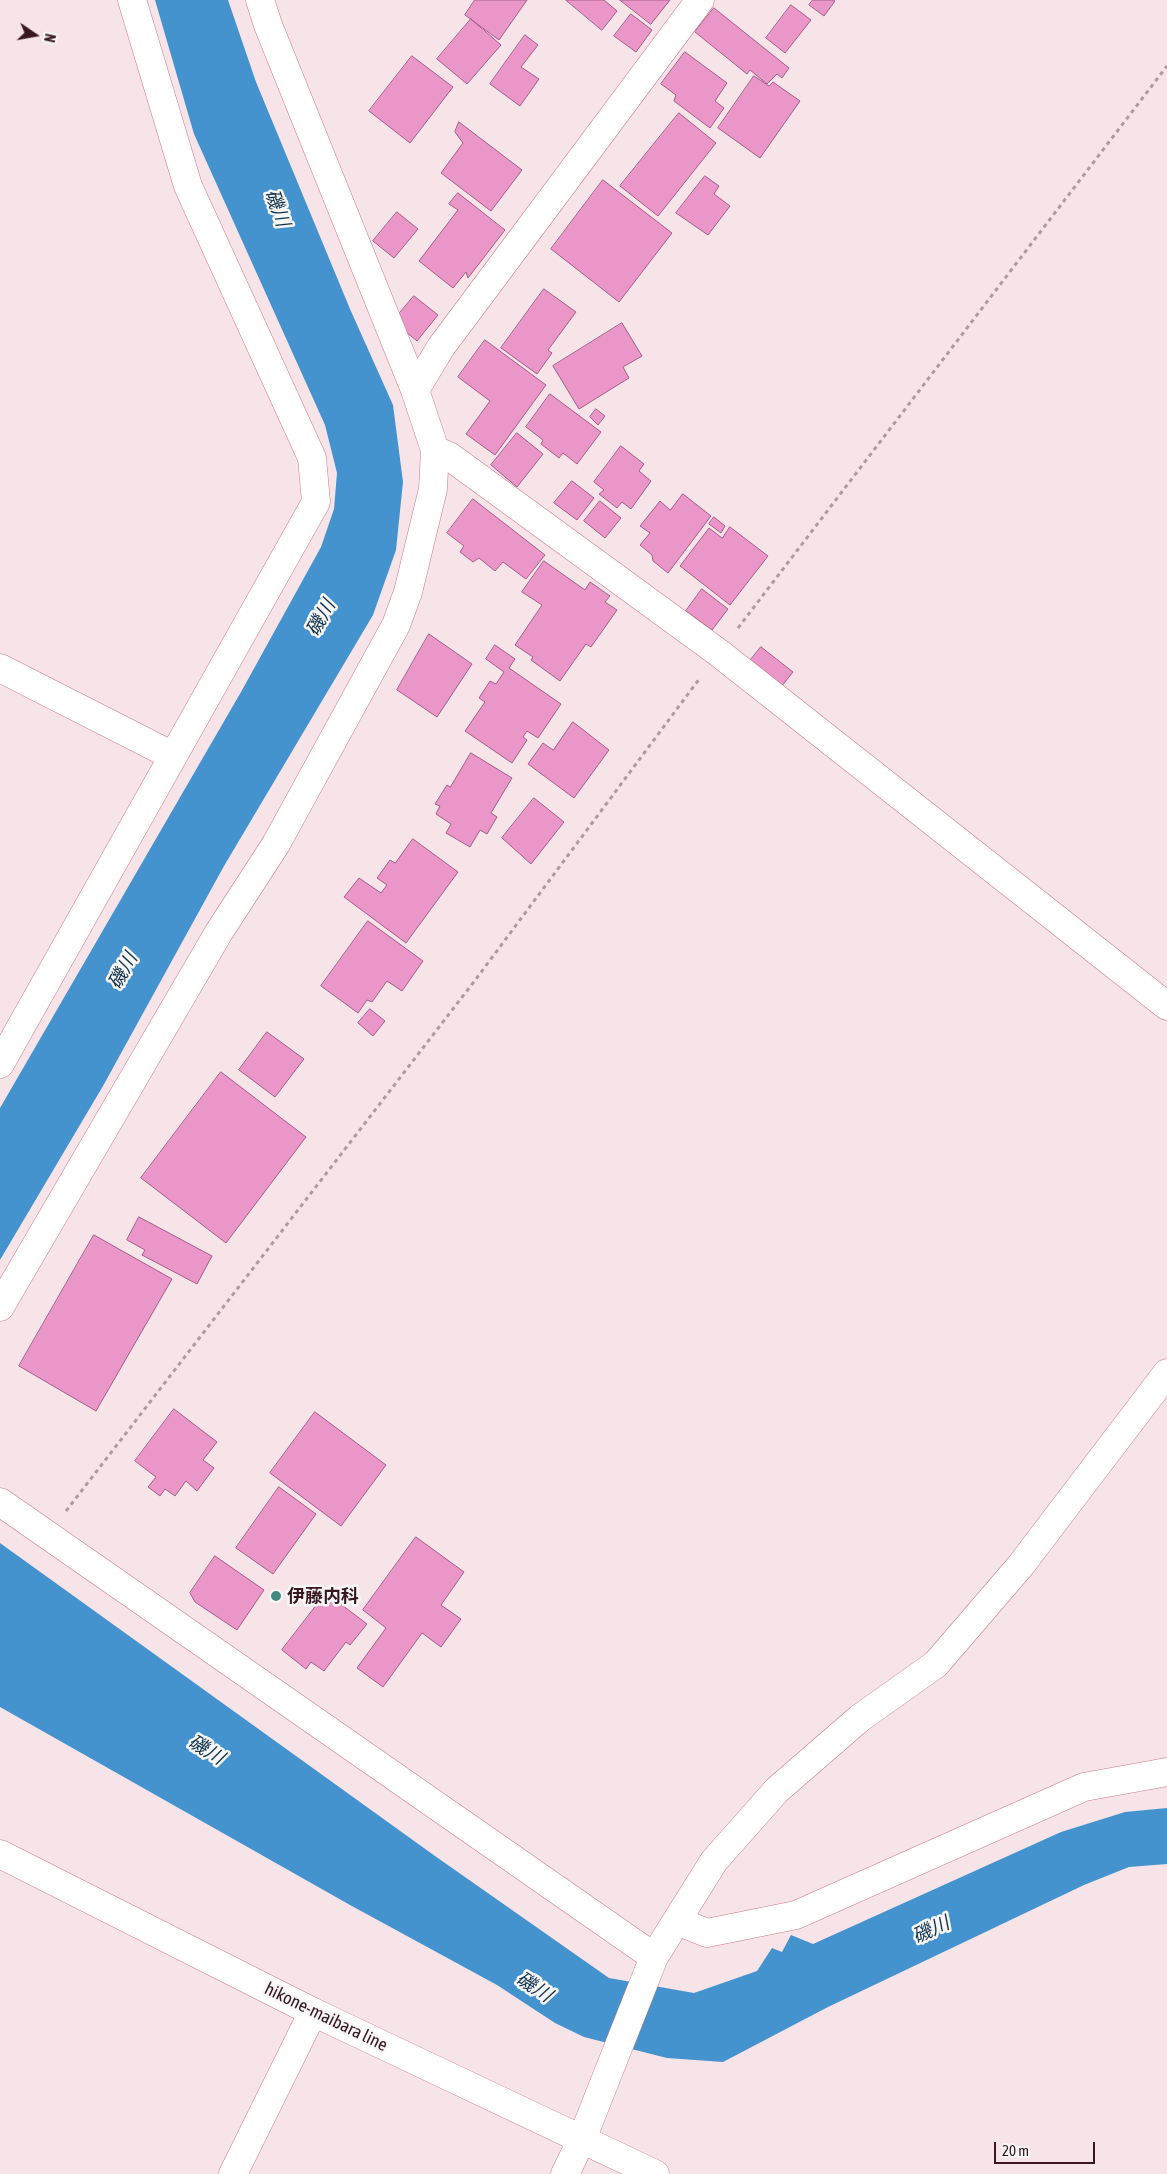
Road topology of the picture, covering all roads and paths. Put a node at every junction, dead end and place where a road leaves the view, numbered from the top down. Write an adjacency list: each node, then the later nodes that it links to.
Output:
1 (132, 0): 9 (street)
2 (260, 0): 5 (street)
3 (700, 0): 5 (street)
4 (1167, 66): 7 (path)
5 (415, 390): 6 (street)
6 (435, 450): 7 (street); 12 (street)
7 (718, 653): 10 (street); 15 (path)
8 (0, 668): 9 (street)
9 (173, 756): 11 (street)
10 (1167, 1006)
11 (0, 1064)
12 (0, 1307)
13 (1167, 1374): 18 (street)
14 (0, 1502): 15 (street)
15 (48, 1535): 19 (street)
16 (1167, 1772): 18 (street)
17 (0, 1854): 20 (street, hikone-maibara line)
18 (677, 1921): 19 (street)
19 (653, 1961): 21 (street)
20 (313, 2012): 21 (street, hikone-maibara line); 22 (street)
21 (582, 2139): 23 (street); 24 (street, hikone-maibara line)
22 (234, 2174)
23 (565, 2174)
24 (655, 2174)

